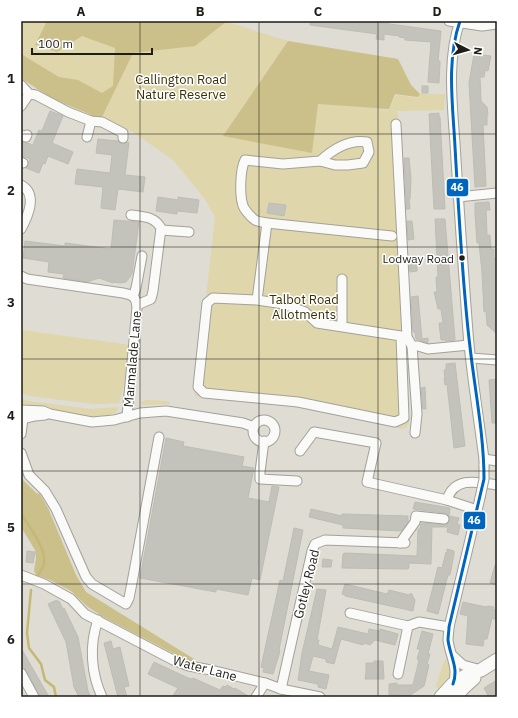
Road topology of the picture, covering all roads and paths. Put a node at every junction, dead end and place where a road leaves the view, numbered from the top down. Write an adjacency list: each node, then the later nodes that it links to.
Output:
1 (449, 21): 2 (street)
2 (460, 22): 3 (street); 14 (street)
3 (497, 24)
4 (21, 85): 5 (street)
5 (29, 94): 6 (street); 7 (street)
6 (21, 106)
7 (91, 121): 9 (street); 10 (street)
8 (396, 124): 28 (street)
9 (87, 137)
10 (123, 138)
11 (320, 161): 11 (street); 16 (street)
12 (21, 184): 17 (street)
13 (497, 192): 14 (street)
14 (458, 197): 29 (street)
15 (131, 215): 18 (street)
16 (267, 223): 20 (street); 25 (street)
17 (21, 229)
18 (161, 230): 19 (street); 26 (street)
19 (189, 232)
20 (392, 236)
21 (142, 256): 24 (street)
22 (21, 276): 24 (street, Marmalade Lane)
23 (341, 279): 27 (street)
24 (133, 296): 26 (street, Marmalade Lane)
25 (258, 300): 27 (street); 28 (street)
26 (137, 306): 34 (street, Marmalade Lane)
27 (342, 326): 28 (street)
28 (404, 338): 30 (street)
29 (470, 345): 30 (street); 31 (street)
30 (412, 346): 36 (street)
31 (471, 358): 32 (street); 43 (street)
32 (497, 360)
33 (22, 414): 34 (street); 37 (street)
34 (127, 416): 35 (street)
35 (254, 427): 39 (street); 39 (street)
36 (416, 433)
37 (21, 434)
38 (159, 437): 45 (street)
39 (264, 441): 46 (street)
40 (300, 451): 48 (street)
41 (21, 453): 45 (street)
42 (497, 461): 43 (street)
43 (484, 463): 49 (street, bridge)
44 (21, 470): 45 (street)
45 (34, 480)
46 (297, 481)
47 (497, 484): 48 (street)
48 (447, 500): 49 (street)
49 (477, 510): 55 (street)
50 (444, 519): 62 (street, Gotley Road)
51 (21, 575): 53 (street, Water Lane)
52 (350, 613): 54 (street)
53 (98, 620): 61 (street, Water Lane); 66 (street)
54 (408, 626): 55 (street); 60 (street)
55 (449, 627): 56 (street)
56 (453, 656): 58 (street); 63 (street)
57 (497, 660): 58 (highway)
58 (481, 670): 63 (highway)
59 (21, 673): 65 (street)
60 (398, 674)
61 (265, 683): 62 (street, Water Lane); 67 (street)
62 (281, 689): 64 (street, Water Lane)
63 (455, 691): 69 (highway)
64 (308, 696): 68 (street, Water Lane)
65 (34, 697)
66 (102, 697)
67 (256, 697)
68 (320, 697)
69 (441, 697)

